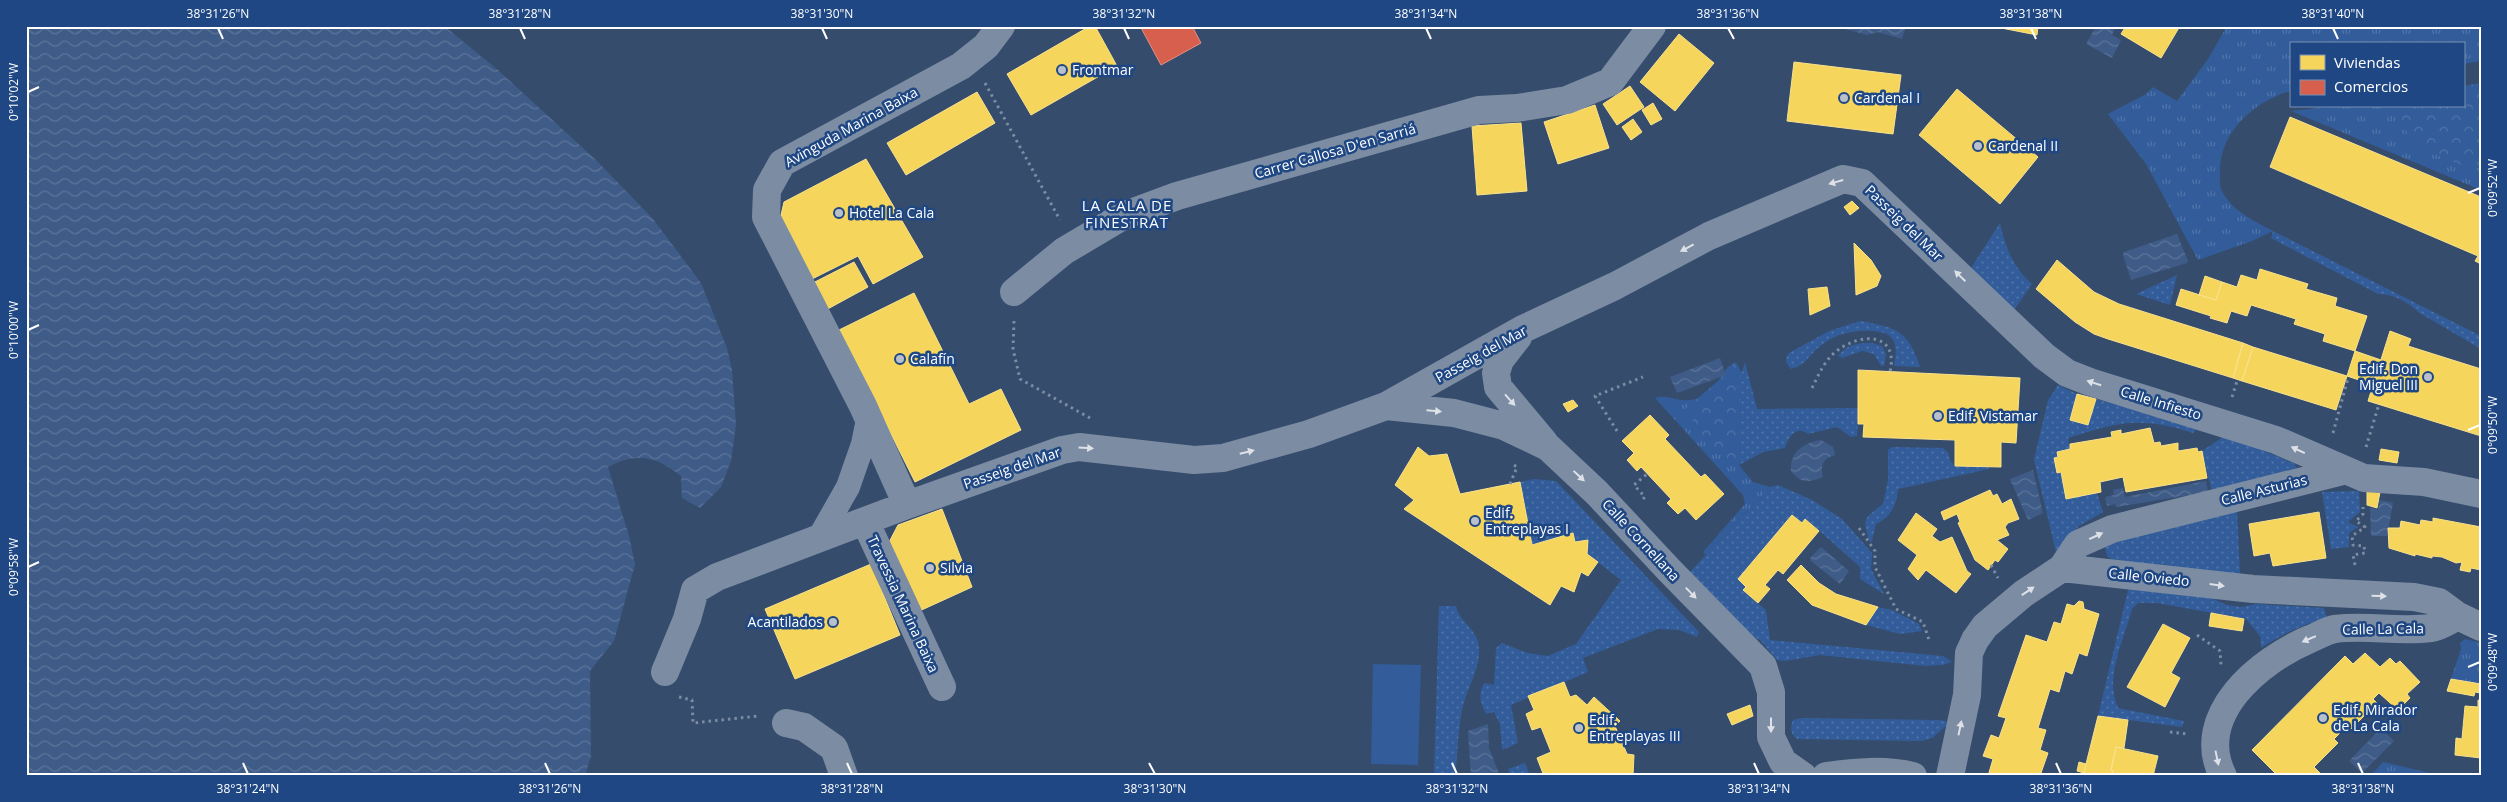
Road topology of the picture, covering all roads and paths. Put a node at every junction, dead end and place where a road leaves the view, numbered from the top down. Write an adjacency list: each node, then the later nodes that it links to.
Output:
1 (1001, 26): 3 (street, Avinguda Marina Baixa)
2 (1652, 26): 4 (street, Carrer Callosa D'en Sarriá)
3 (971, 58): 4 (path); 16 (street, Avinguda Marina Baixa)
4 (1074, 245): 5 (street, Carrer Callosa D'en Sarriá)
5 (1014, 292): 20 (path)
6 (1995, 310): 7 (street, Passeig del Mar, one-way to 7); 22 (street, Calle Infiesto, one-way to 6)
7 (1523, 329): 15 (street, Passeig del Mar); 19 (street, one-way to 19)
8 (1890, 372): 12 (path)
9 (1643, 377): 17 (path)
10 (2348, 378): 18 (path)
11 (2237, 381): 13 (path)
12 (1812, 388)
13 (2232, 398)
14 (2379, 404): 22 (path)
15 (1386, 406): 19 (street, Calle Cornellana, one-way to 19); 20 (street, Passeig del Mar, one-way to 15)
16 (868, 419): 25 (street, Avinguda Marina Baixa); 28 (street)
17 (1617, 431)
18 (2333, 434)
19 (1548, 447): 39 (street, Calle Cornellana, one-way to 39)
20 (1090, 448): 25 (street, Passeig del Mar, one-way to 20)
21 (1647, 474): 24 (path)
22 (2354, 482): 23 (street, Calle Asturias); 29 (path); 30 (street, Calle Asturias, one-way to 22)
23 (2481, 494)
24 (1645, 497)
25 (907, 504): 26 (street)
26 (865, 521): 28 (street); 36 (street, Travessia Marina Baixa)
27 (1859, 528): 33 (path)
28 (819, 538): 35 (street)
29 (2359, 565)
30 (2062, 568): 31 (street, Calle Oviedo, one-way to 31); 42 (street, one-way to 30)
31 (2470, 621): 43 (street, Calle La Cala, one-way to 43)
32 (2197, 635): 34 (path)
33 (1930, 643)
34 (2228, 667)
35 (665, 672): 37 (path)
36 (942, 687)
37 (786, 723): 38 (street)
38 (844, 776)
39 (1803, 776)
40 (1826, 776): 41 (street)
41 (1913, 776)
42 (1950, 776)
43 (2224, 776)

